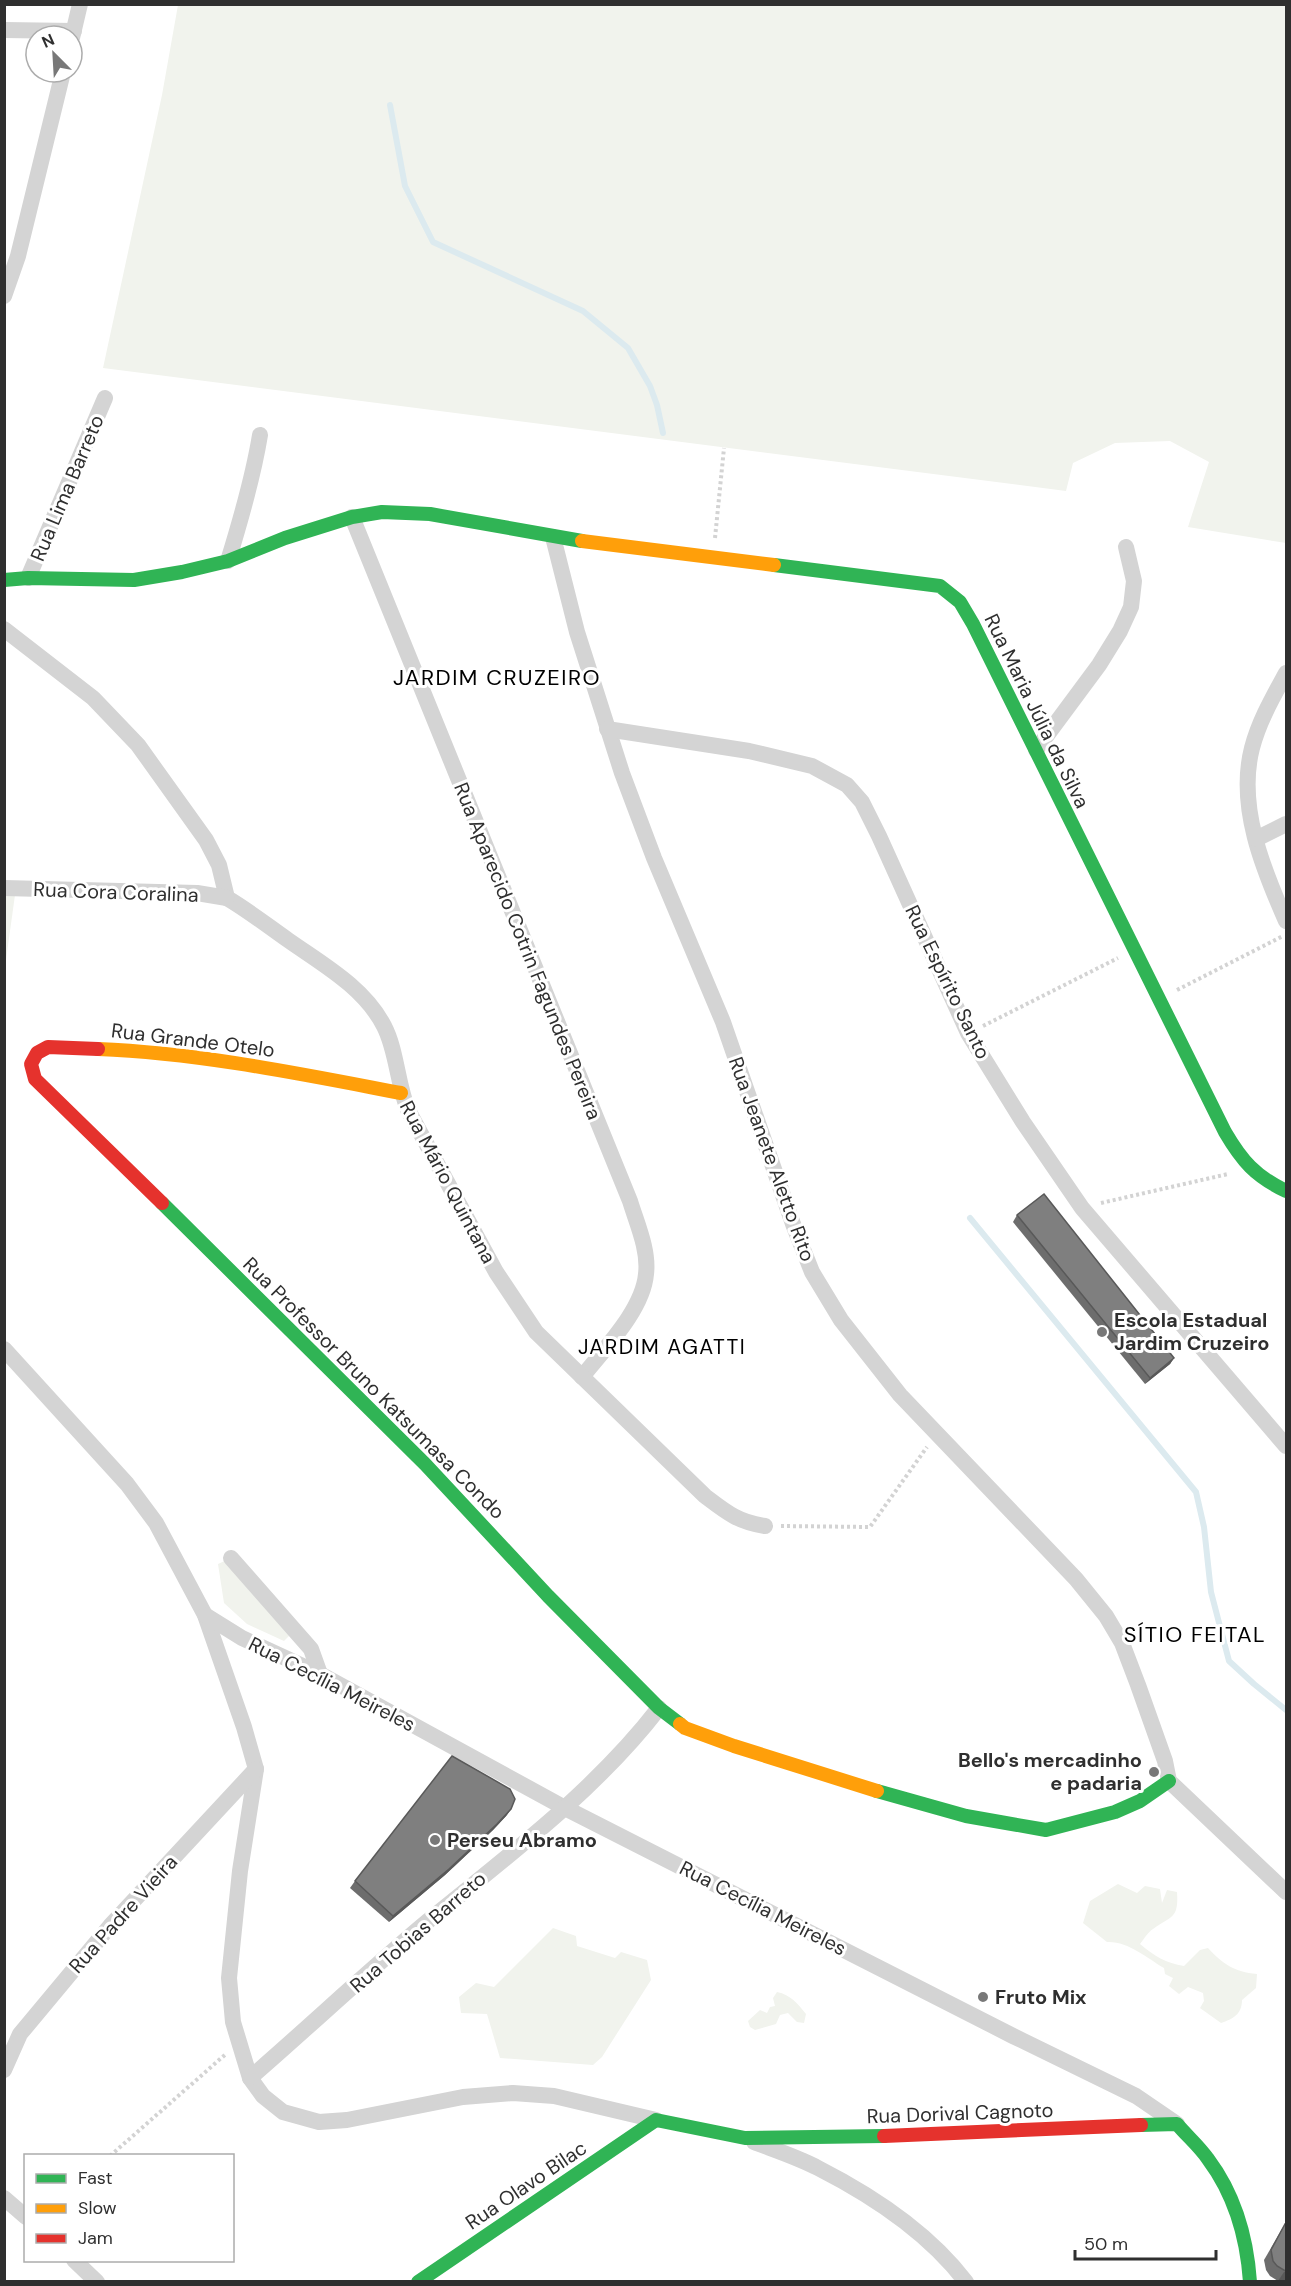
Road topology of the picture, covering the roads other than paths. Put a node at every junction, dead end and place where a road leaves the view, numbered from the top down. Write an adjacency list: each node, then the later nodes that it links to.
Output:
1 (80, 4): 2 (street)
2 (75, 24)
3 (4, 30): 4 (street)
4 (24, 31)
5 (60, 84): 6 (street)
6 (4, 296)
7 (105, 398): 13 (street, Rua Lima Barreto)
8 (260, 435): 12 (street)
9 (352, 517): 10 (street, Rua Maria Júlia da Silva); 12 (street, Rua Maria Júlia da Silva); 28 (street, Rua Aparecido Cotrin Fagundes Pereira)
10 (553, 537): 17 (street, Rua Jeanete Aletto Rito); 18 (street, Rua Maria Júlia da Silva)
11 (1126, 547): 18 (street)
12 (228, 561): 13 (street, Rua Maria Júlia da Silva)
13 (28, 578): 14 (street, Rua Maria Júlia da Silva)
14 (4, 580)
15 (4, 629): 22 (street)
16 (1287, 673): 20 (street)
17 (607, 729): 29 (street, Rua Espírito Santo); 36 (street, Rua Jeanete Aletto Rito)
18 (1036, 750): 26 (street, Rua Maria Júlia da Silva)
19 (1287, 824): 20 (street)
20 (1256, 839): 23 (street)
21 (4, 888): 22 (street, Rua Cora Coralina)
22 (227, 898): 24 (street, Rua Mário Quintana)
23 (1287, 921)
24 (401, 1093): 25 (street, Rua Grande Otelo); 28 (street, Rua Mário Quintana)
25 (56, 1100): 34 (street, Rua Professor Bruno Katsumasa Condo)
26 (1287, 1191)
27 (4, 1349): 32 (street)
28 (582, 1377): 30 (street, Rua Mário Quintana)
29 (1287, 1446)
30 (765, 1526)
31 (231, 1558): 33 (street)
32 (205, 1615): 33 (street, Rua Cecília Meireles); 35 (street)
33 (320, 1674): 37 (street, Rua Cecília Meireles)
34 (659, 1708): 36 (street, Rua Professor Bruno Katsumasa Condo); 37 (street, Rua Tobias Barreto)
35 (256, 1769): 39 (street, Rua Padre Vieira); 40 (street)
36 (1169, 1781): 38 (street)
37 (565, 1808): 40 (street, Rua Tobias Barreto); 42 (street, Rua Cecília Meireles)
38 (1287, 1892)
39 (4, 2070)
40 (250, 2078): 41 (street)
41 (656, 2120): 43 (street, Rua Dorival Cagnoto); 49 (street, Rua Olavo Bilac)
42 (1177, 2124): 43 (street, Rua Dorival Cagnoto); 47 (street, Rua Cecília Meireles)
43 (745, 2138): 50 (street)
44 (4, 2198): 45 (street)
45 (24, 2215)
46 (76, 2262): 48 (street)
47 (1250, 2266): 51 (street, Rua Cecília Meireles); 52 (street, Rua Cecília Meireles)
48 (97, 2282)
49 (418, 2282)
50 (966, 2282)
51 (1250, 2282)
52 (1259, 2282)

